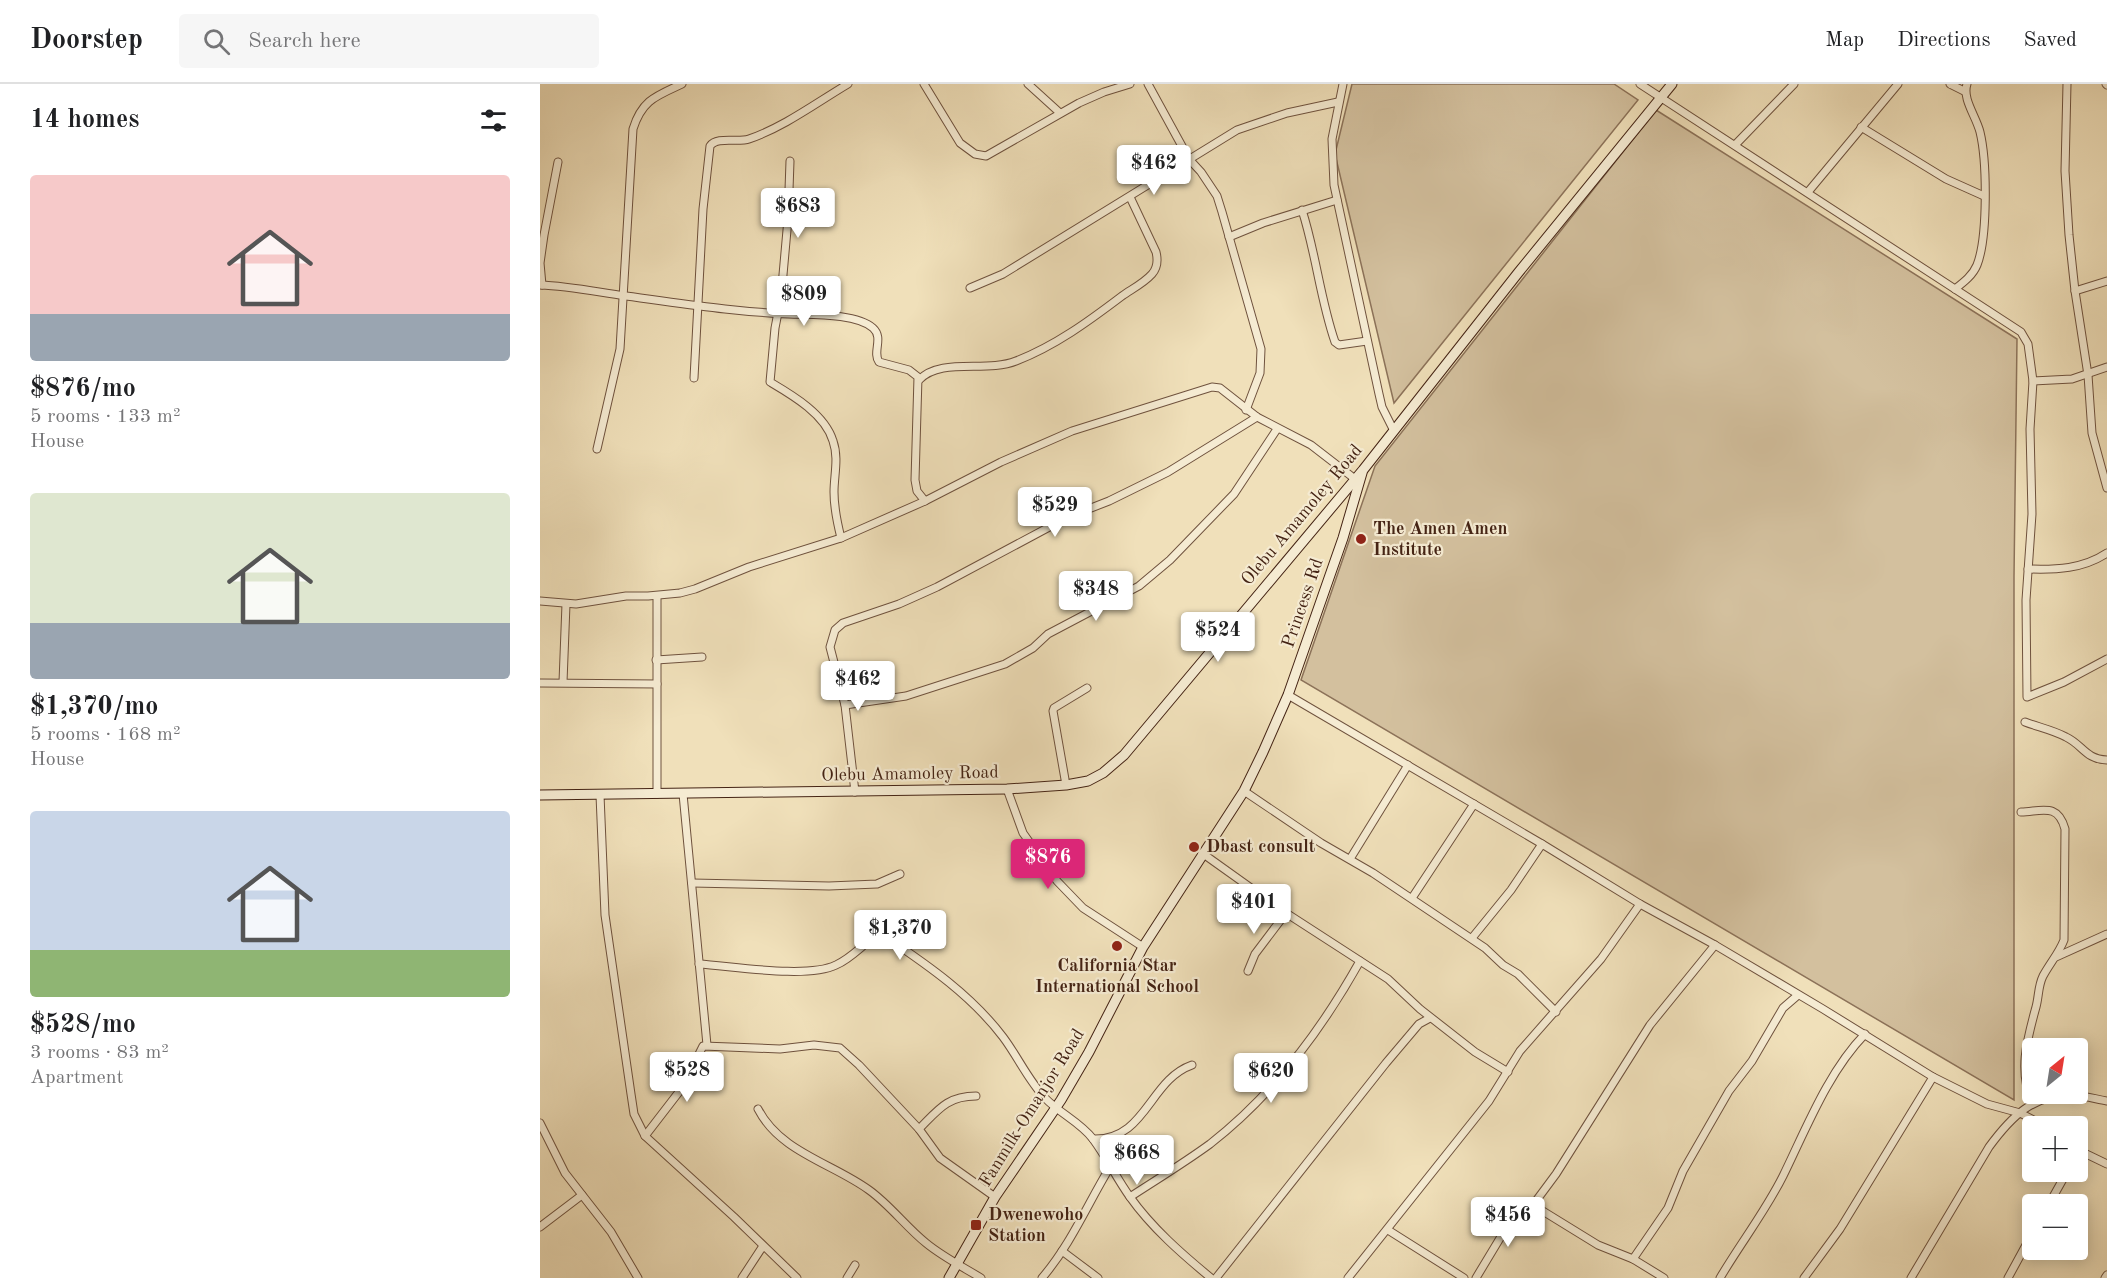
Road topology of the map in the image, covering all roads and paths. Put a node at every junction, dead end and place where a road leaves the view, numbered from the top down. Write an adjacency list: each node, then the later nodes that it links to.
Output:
1 (682, 84): 34 (street)
2 (848, 84): 35 (street)
3 (924, 84): 17 (street)
4 (1028, 84): 17 (street)
5 (1130, 84): 17 (street)
6 (1148, 84): 20 (street)
7 (1343, 84): 16 (street)
8 (1640, 84): 15 (street)
9 (1672, 84): 15 (street, Olebu Amamoley Road)
10 (1794, 84): 19 (street)
11 (1898, 84): 18 (street)
12 (1950, 84): 14 (street)
13 (2067, 84): 33 (street)
14 (1965, 88): 24 (street)
15 (1660, 98): 19 (street); 46 (street, Olebu Amamoley Road)
16 (1338, 102): 20 (street); 26 (street)
17 (1060, 113)
18 (1861, 127): 23 (street); 24 (street)
19 (1735, 145): 23 (street)
20 (1189, 159): 25 (street); 28 (street)
21 (790, 161): 36 (street)
22 (558, 162): 30 (street)
23 (1808, 192): 32 (street)
24 (1984, 195): 32 (street)
25 (1130, 197): 31 (street); 41 (street)
26 (1337, 200): 27 (street); 37 (street)
27 (1302, 210): 28 (street); 37 (street)
28 (1229, 237): 43 (street)
29 (2107, 281): 33 (street)
30 (541, 285): 34 (street)
31 (970, 288)
32 (1955, 288): 42 (street)
33 (2075, 291): 39 (street)
34 (624, 296): 35 (street); 47 (street)
35 (698, 305): 36 (street); 40 (street)
36 (778, 314): 41 (street); 52 (street)
37 (1367, 341): 46 (street)
38 (2107, 367): 39 (street)
39 (2088, 375): 42 (street); 50 (street)
40 (694, 378)
41 (919, 380): 51 (street)
42 (2033, 381): 54 (street)
43 (1246, 410): 44 (street); 51 (street)
44 (1257, 417): 45 (street); 66 (street)
45 (1277, 429): 49 (street); 66 (street)
46 (1394, 431): 48 (street, Olebu Amamoley Road)
47 (597, 449)
48 (1363, 470): 49 (street, Olebu Amamoley Road); 65 (street, Princess Rd)
49 (1355, 479): 70 (street, Olebu Amamoley Road)
50 (2107, 488)
51 (925, 501): 52 (street)
52 (840, 538): 55 (street)
53 (2107, 553): 54 (street)
54 (2028, 569): 60 (street)
55 (657, 596): 57 (street); 59 (street)
56 (540, 601): 57 (street)
57 (566, 604): 61 (street)
58 (702, 657): 59 (street)
59 (656, 660): 63 (street)
60 (2106, 660)
61 (563, 682): 62 (street); 63 (street)
62 (540, 683)
63 (657, 684): 74 (street)
64 (1087, 688): 70 (street)
65 (1288, 695): 69 (street); 72 (street, Princess Rd)
66 (845, 705): 73 (street)
67 (2025, 722): 68 (street)
68 (2107, 760)
69 (1408, 765): 78 (street); 82 (street)
70 (1066, 785): 71 (street, Olebu Amamoley Road)
71 (1007, 789): 73 (street, Olebu Amamoley Road); 91 (street)
72 (1244, 791): 81 (street, Princess Rd); 82 (street)
73 (855, 792): 75 (street, Olebu Amamoley Road)
74 (657, 794): 75 (street, Olebu Amamoley Road); 77 (street, Olebu Amamoley Road)
75 (683, 794): 84 (street)
76 (540, 795): 77 (street, Olebu Amamoley Road)
77 (600, 795): 115 (street)
78 (1474, 804): 80 (street); 85 (street)
79 (2021, 812): 92 (street)
80 (1542, 844): 86 (street); 89 (street)
81 (1202, 853): 87 (street); 91 (street, Princess Rd)
82 (1350, 859): 85 (street)
83 (900, 874): 84 (street)
84 (692, 883): 94 (street)
85 (1412, 898): 89 (street)
86 (1640, 904): 90 (street); 97 (street)
87 (1286, 913): 93 (street); 95 (street)
88 (2107, 934): 92 (street)
89 (1472, 938): 97 (street)
90 (1714, 945): 96 (street); 123 (street)
91 (1143, 947): 109 (street, Fanmilk-Omanjor Road)
92 (2054, 959): 100 (street)
93 (1360, 961): 98 (street); 122 (street)
94 (699, 964): 101 (street); 109 (street)
95 (1248, 971)
96 (1798, 995): 99 (street); 129 (street)
97 (1556, 1012): 103 (street)
98 (1430, 1018): 103 (street); 141 (street)
99 (1865, 1034): 104 (street); 146 (street)
100 (2027, 1038)
101 (707, 1045): 114 (street); 115 (street)
102 (1192, 1065): 116 (street)
103 (1508, 1071): 125 (street)
104 (1933, 1077): 111 (street); 147 (street)
105 (976, 1096): 114 (street)
106 (2088, 1097): 107 (street)
107 (2107, 1101)
108 (2031, 1104): 111 (street)
109 (1056, 1108): 116 (street); 121 (street, Fanmilk-Omanjor Road)
110 (758, 1109): 130 (street)
111 (2020, 1113): 112 (street); 148 (street)
112 (2026, 1116)
113 (540, 1123): 120 (street)
114 (919, 1129): 121 (street)
115 (645, 1136): 126 (street)
116 (1093, 1139): 119 (street)
117 (2088, 1155): 118 (street)
118 (2107, 1164)
119 (1110, 1167): 122 (street); 127 (street)
120 (582, 1195): 124 (street); 132 (street)
121 (995, 1197): 130 (street, Fanmilk-Omanjor Road)
122 (1130, 1197): 140 (street)
123 (1533, 1205): 129 (street); 144 (street)
124 (540, 1227)
125 (1388, 1230): 142 (street); 143 (street)
126 (763, 1246): 133 (street); 134 (street)
127 (1062, 1251): 138 (street); 139 (street)
128 (2022, 1252): 149 (street)
129 (1633, 1259): 145 (street)
130 (957, 1263): 136 (street, Fanmilk-Omanjor Road); 137 (street)
131 (855, 1264): 135 (street)
132 (638, 1278)
133 (742, 1278)
134 (797, 1278)
135 (847, 1278)
136 (949, 1278)
137 (981, 1278)
138 (1042, 1278)
139 (1098, 1278)
140 (1211, 1278)
141 (1216, 1278)
142 (1348, 1278)
143 (1464, 1278)
144 (1476, 1278)
145 (1664, 1278)
146 (1720, 1278)
147 (1804, 1278)
148 (1911, 1278)
149 (2008, 1278)

